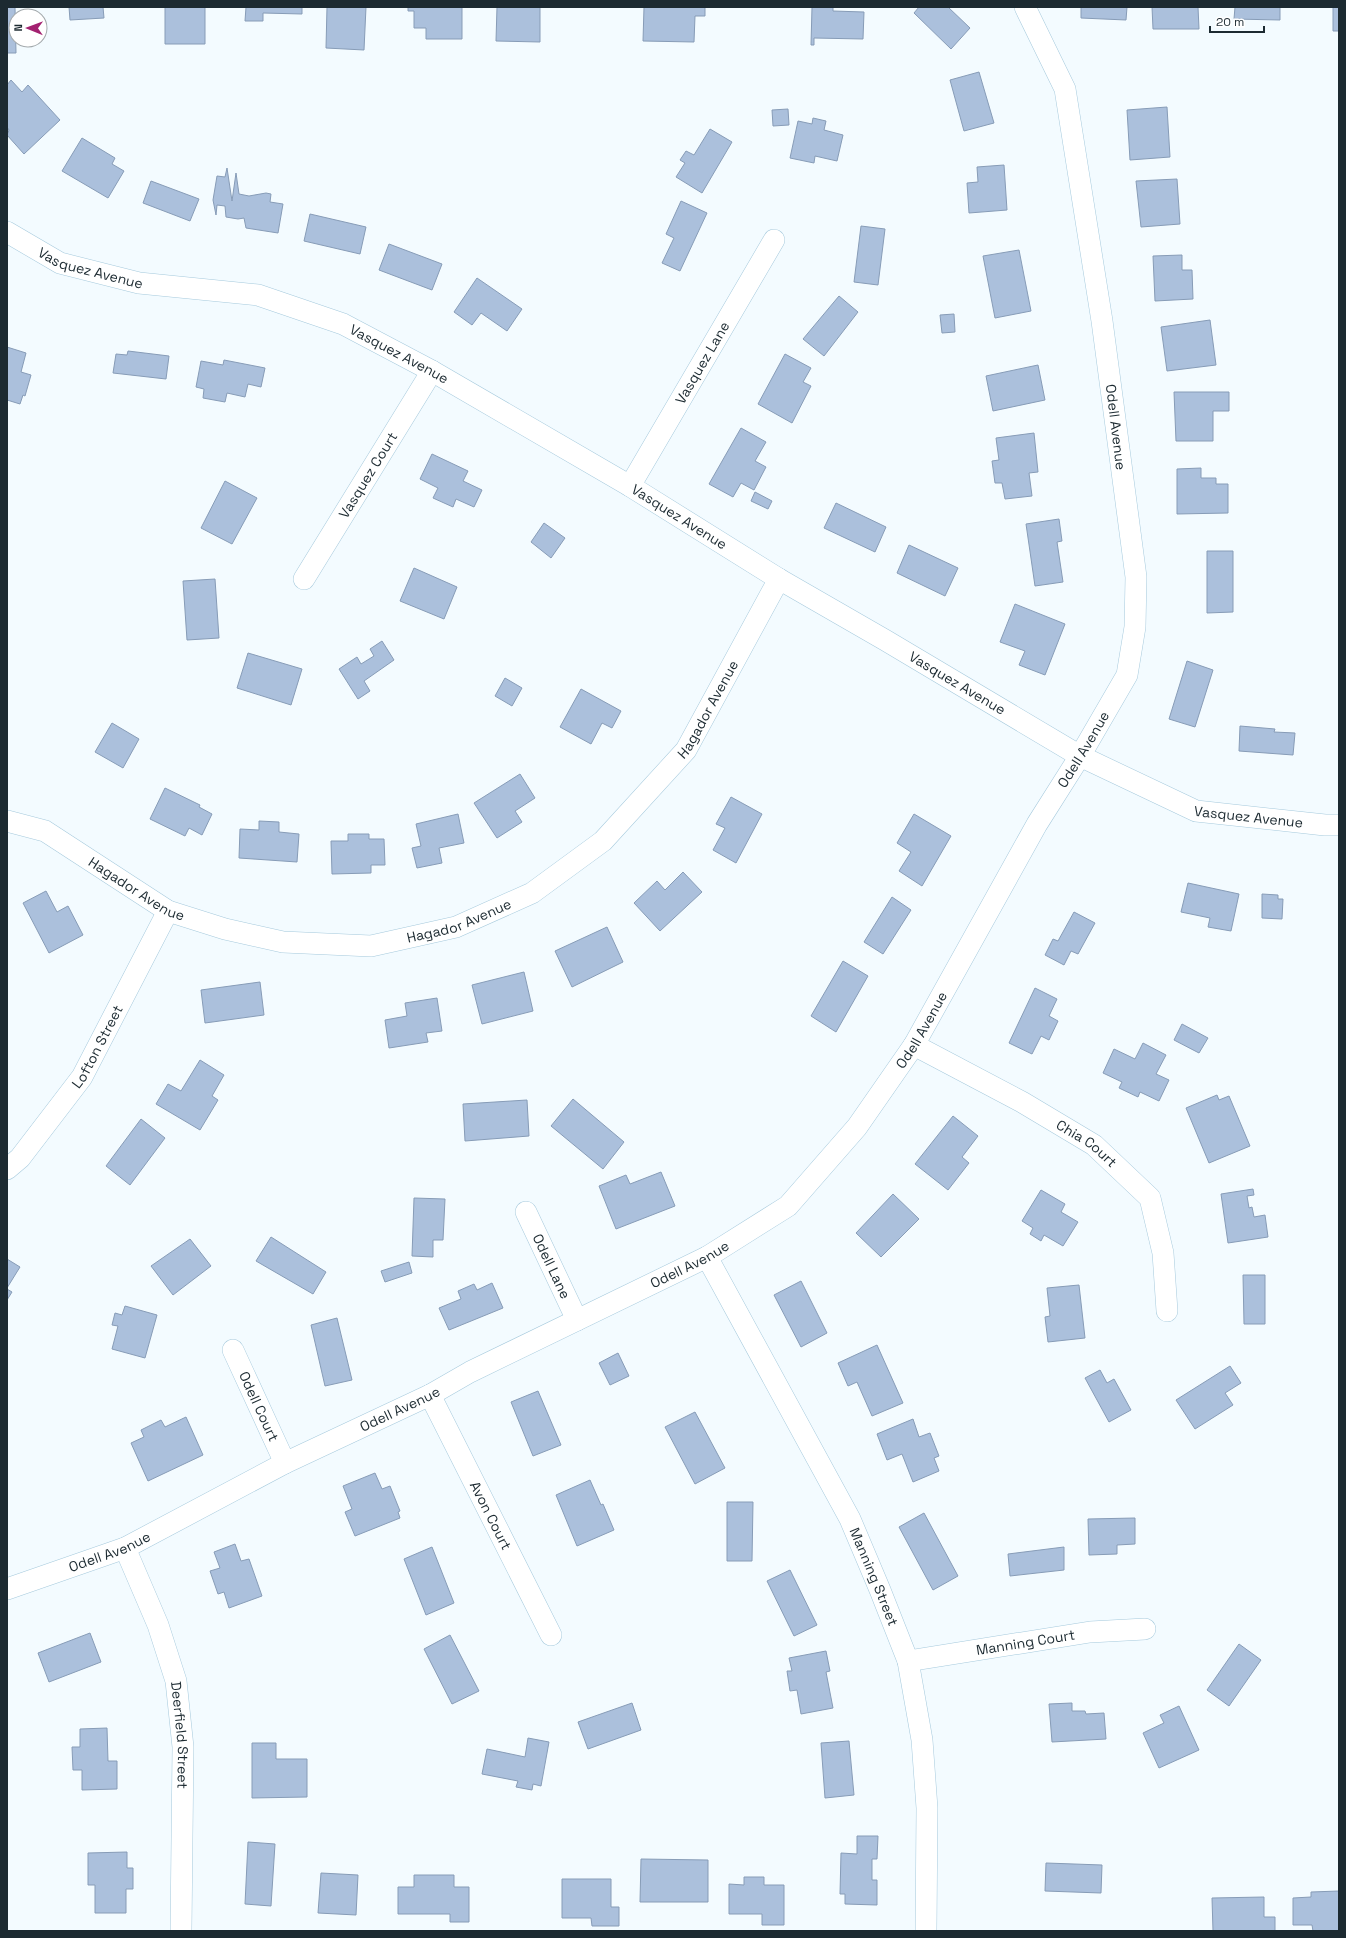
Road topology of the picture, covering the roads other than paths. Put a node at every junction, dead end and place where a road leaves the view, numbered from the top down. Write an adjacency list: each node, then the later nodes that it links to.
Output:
1 (1025, 7): 8 (street, Odell Avenue)
2 (7, 232): 4 (street, Vasquez Avenue)
3 (774, 240): 5 (street, Vasquez Lane)
4 (432, 371): 5 (street, Vasquez Avenue); 6 (street, Vasquez Court)
5 (630, 486): 7 (street, Vasquez Avenue)
6 (304, 579)
7 (779, 580): 8 (street, Vasquez Avenue); 11 (street, Hagador Avenue)
8 (1080, 756): 10 (street, Vasquez Avenue); 12 (street, Odell Avenue)
9 (7, 821): 11 (street, Hagador Avenue)
10 (1339, 825)
11 (168, 911): 13 (street, Lofton Street)
12 (914, 1045): 15 (street, Odell Avenue); 16 (street, Chia Court)
13 (7, 1168)
14 (526, 1212): 17 (street, Odell Lane)
15 (707, 1257): 17 (street, Odell Avenue); 25 (street, Manning Street)
16 (1167, 1311)
17 (577, 1320): 19 (street, Odell Avenue)
18 (233, 1350): 20 (street, Odell Court)
19 (430, 1395): 20 (street, Odell Avenue); 24 (street, Avon Court)
20 (285, 1463): 21 (street, Odell Avenue)
21 (125, 1548): 22 (street, Odell Avenue); 26 (street, Deerfield Street)
22 (7, 1589)
23 (1145, 1628): 25 (street, Manning Court)
24 (551, 1635)
25 (908, 1661): 27 (street, Manning Street)
26 (181, 1931)
27 (926, 1931)

